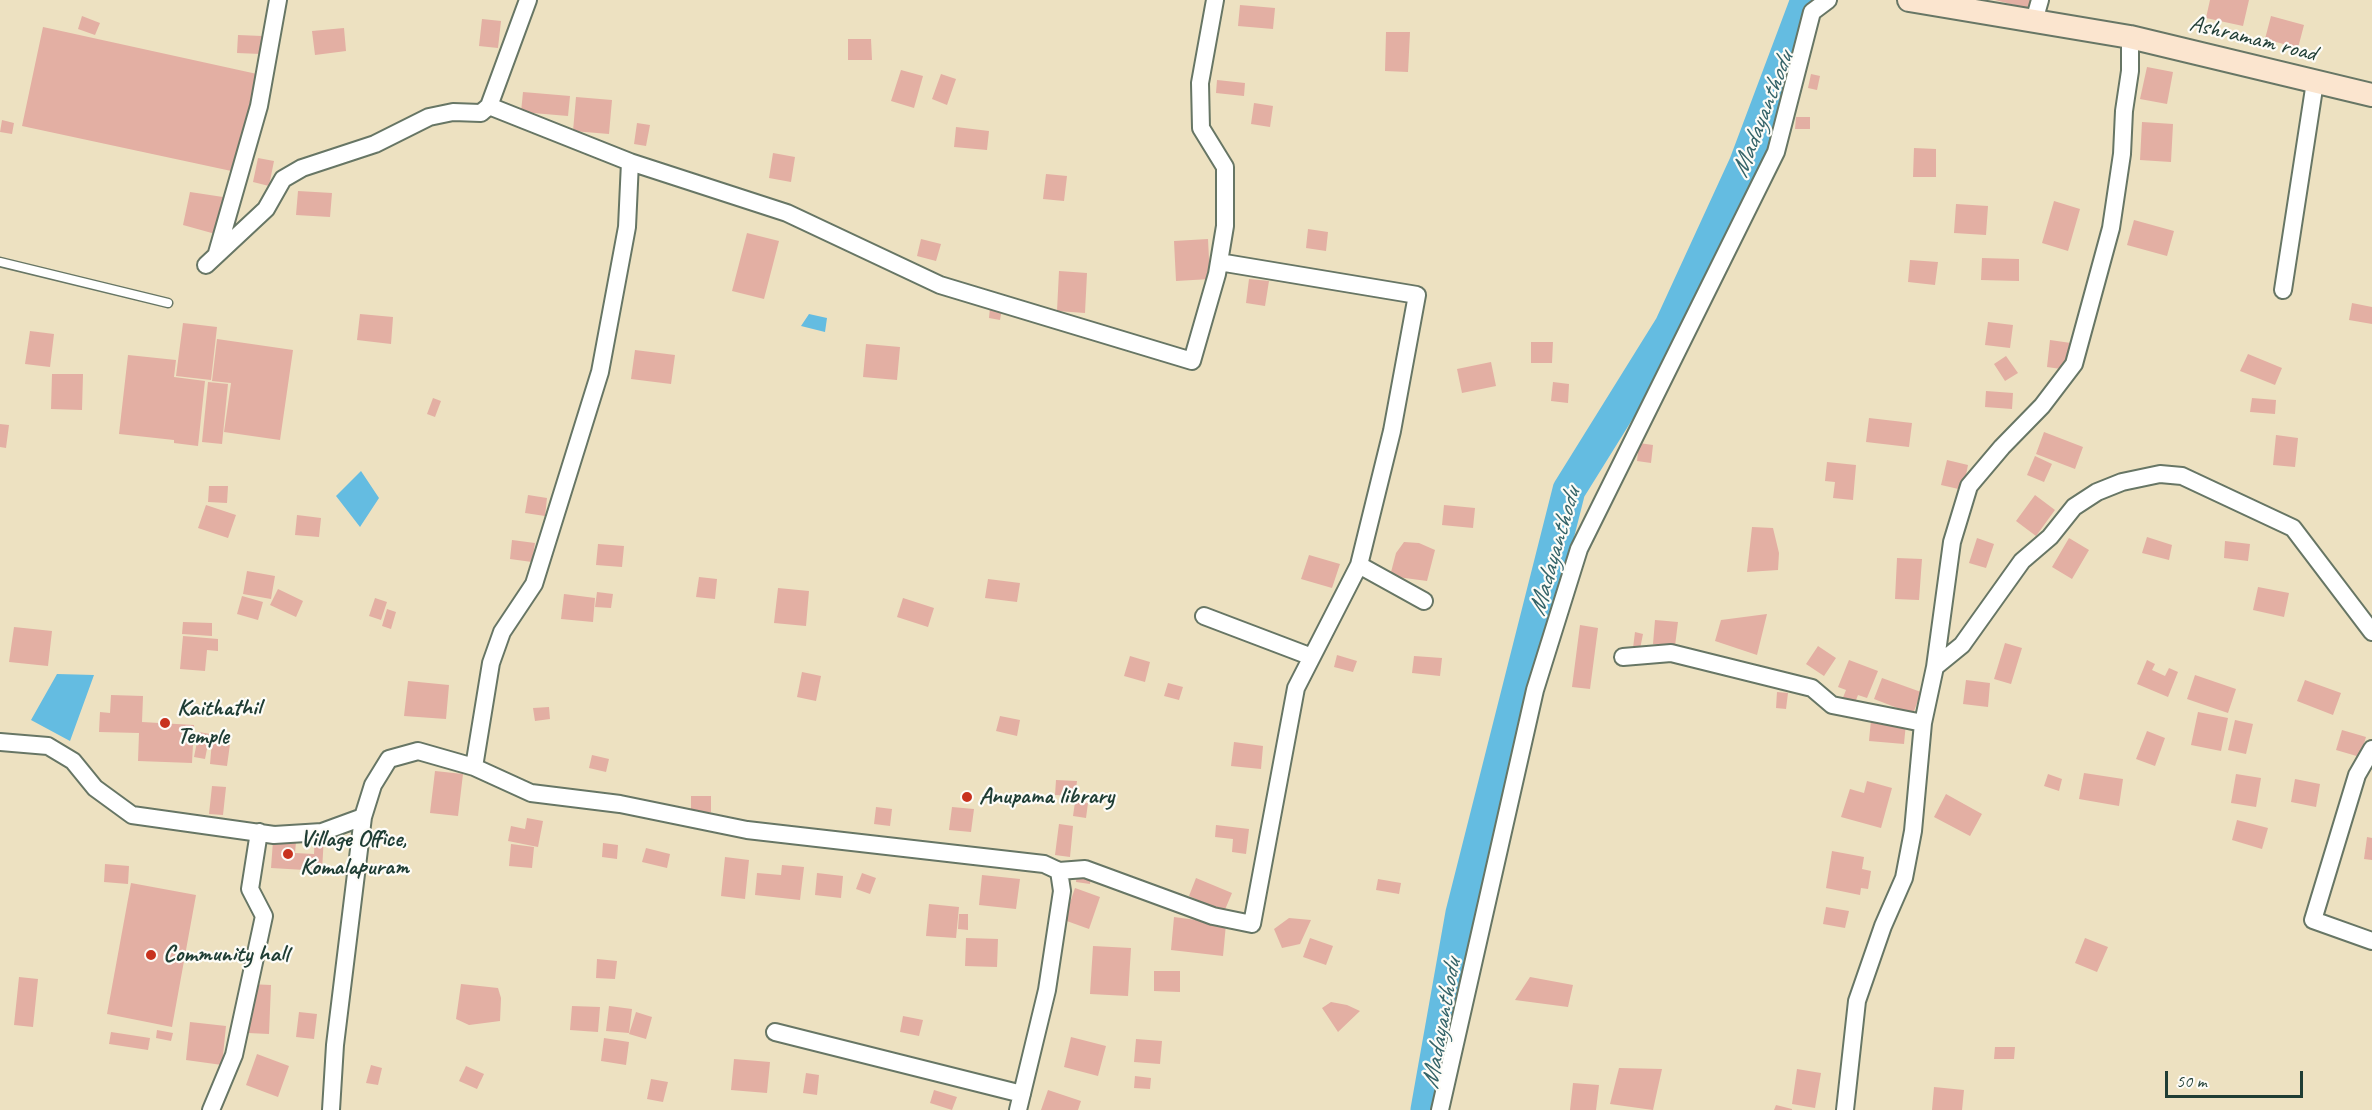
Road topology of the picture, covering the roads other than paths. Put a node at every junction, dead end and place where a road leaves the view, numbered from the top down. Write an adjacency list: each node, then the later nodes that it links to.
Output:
1 (278, 0): 10 (street)
2 (528, 0): 10 (street)
3 (1215, 0): 13 (street)
4 (1827, 0): 35 (street)
5 (1909, 0): 6 (main road, Ashramam road)
6 (2037, 10): 7 (main road, Ashramam road)
7 (2130, 37): 8 (main road, Ashramam road); 22 (street)
8 (2316, 82): 9 (main road, Ashramam road); 14 (street)
9 (2372, 95)
10 (489, 106): 11 (street)
11 (630, 162): 13 (street); 26 (street)
12 (0, 262): 15 (lane)
13 (1219, 262): 16 (street)
14 (2283, 290)
15 (168, 303)
16 (1359, 565): 17 (street); 20 (street)
17 (1424, 601)
18 (1204, 616): 20 (street)
19 (2372, 632): 22 (street)
20 (1312, 657): 29 (street)
21 (1623, 657): 23 (street)
22 (1935, 667): 23 (street)
23 (1923, 723): 36 (street)
24 (0, 742): 28 (street)
25 (2372, 749): 30 (street)
26 (474, 766): 27 (street); 29 (street)
27 (363, 817): 28 (street); 34 (street)
28 (259, 832): 33 (street)
29 (1059, 871): 32 (street)
30 (2372, 941)
31 (775, 1032): 32 (street)
32 (1020, 1102)
33 (211, 1110)
34 (331, 1110)
35 (1440, 1110)
36 (1845, 1110)

